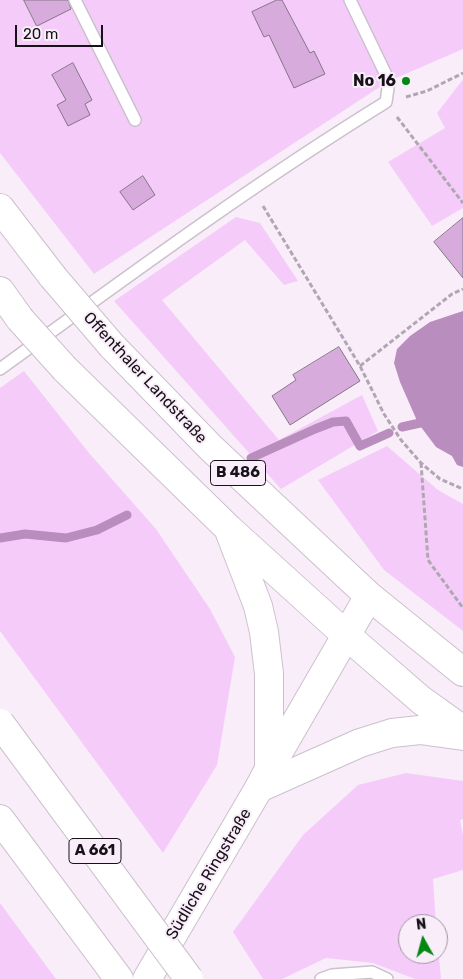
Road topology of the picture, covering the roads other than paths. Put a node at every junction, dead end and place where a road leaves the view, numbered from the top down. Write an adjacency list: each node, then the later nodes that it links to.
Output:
1 (75, 0): 3 (lane)
2 (350, 0): 6 (lane)
3 (135, 120)
4 (0, 208): 8 (main road, Offenthaler Landstraße / B 486, bridge)
5 (0, 291): 7 (main road, B 486, bridge)
6 (0, 369)
7 (229, 529): 9 (main road, B 486); 14 (main road)
8 (368, 596): 9 (main road, Südliche Ringstraße); 10 (main road, Offenthaler Landstraße / B 486)
9 (346, 635): 12 (main road, B 486); 14 (main road, Südliche Ringstraße)
10 (463, 672)
11 (0, 723): 18 (main road, A 661, bridge)
12 (463, 730)
13 (463, 736): 14 (main road)
14 (264, 778): 17 (main road, Südliche Ringstraße)
15 (0, 820): 16 (main road)
16 (119, 979)
17 (147, 979)
18 (189, 979)
19 (321, 979): 20 (lane)
20 (387, 979)

